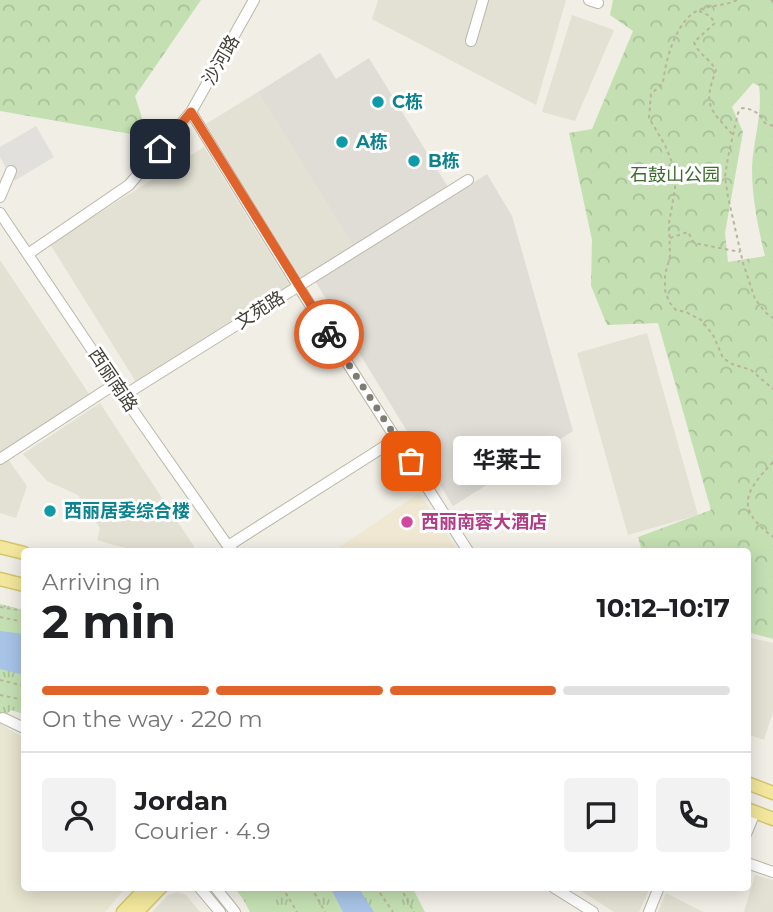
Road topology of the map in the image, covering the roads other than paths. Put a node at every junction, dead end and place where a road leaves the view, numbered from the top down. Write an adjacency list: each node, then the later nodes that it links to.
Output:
1 (254, 0): 4 (street, 沙河路)
2 (482, 0): 3 (street)
3 (471, 41)
4 (191, 112): 9 (street, 沙河路); 10 (street)
5 (11, 172): 7 (street)
6 (468, 180): 10 (street, 文苑路)
7 (0, 197)
8 (0, 213): 9 (street, 西丽南路)
9 (28, 254): 11 (street, 西丽南路)
10 (298, 286): 12 (street, 文苑路); 13 (street)
11 (115, 384): 12 (street, 西丽南路); 14 (street)
12 (123, 396): 16 (street, 西丽南路)
13 (396, 439): 17 (street); 18 (street)
14 (0, 459)
15 (0, 547): 19 (main road)
16 (229, 548)
17 (232, 548)
18 (466, 548)
19 (21, 552)
20 (0, 579): 21 (main road)
21 (21, 584)
22 (3, 718): 23 (street)
23 (21, 727)
24 (751, 785): 25 (main road)
25 (773, 793)
26 (751, 811): 27 (main road)
27 (773, 819)
28 (751, 864): 29 (street)
29 (773, 872)
30 (143, 891): 36 (main road)
31 (157, 891): 37 (main road)
32 (202, 891): 38 (street)
33 (218, 891): 39 (street)
34 (559, 891): 40 (street)
35 (657, 891): 41 (street)
36 (123, 912)
37 (137, 912)
38 (220, 912)
39 (235, 912)
40 (593, 912)
41 (649, 912)

